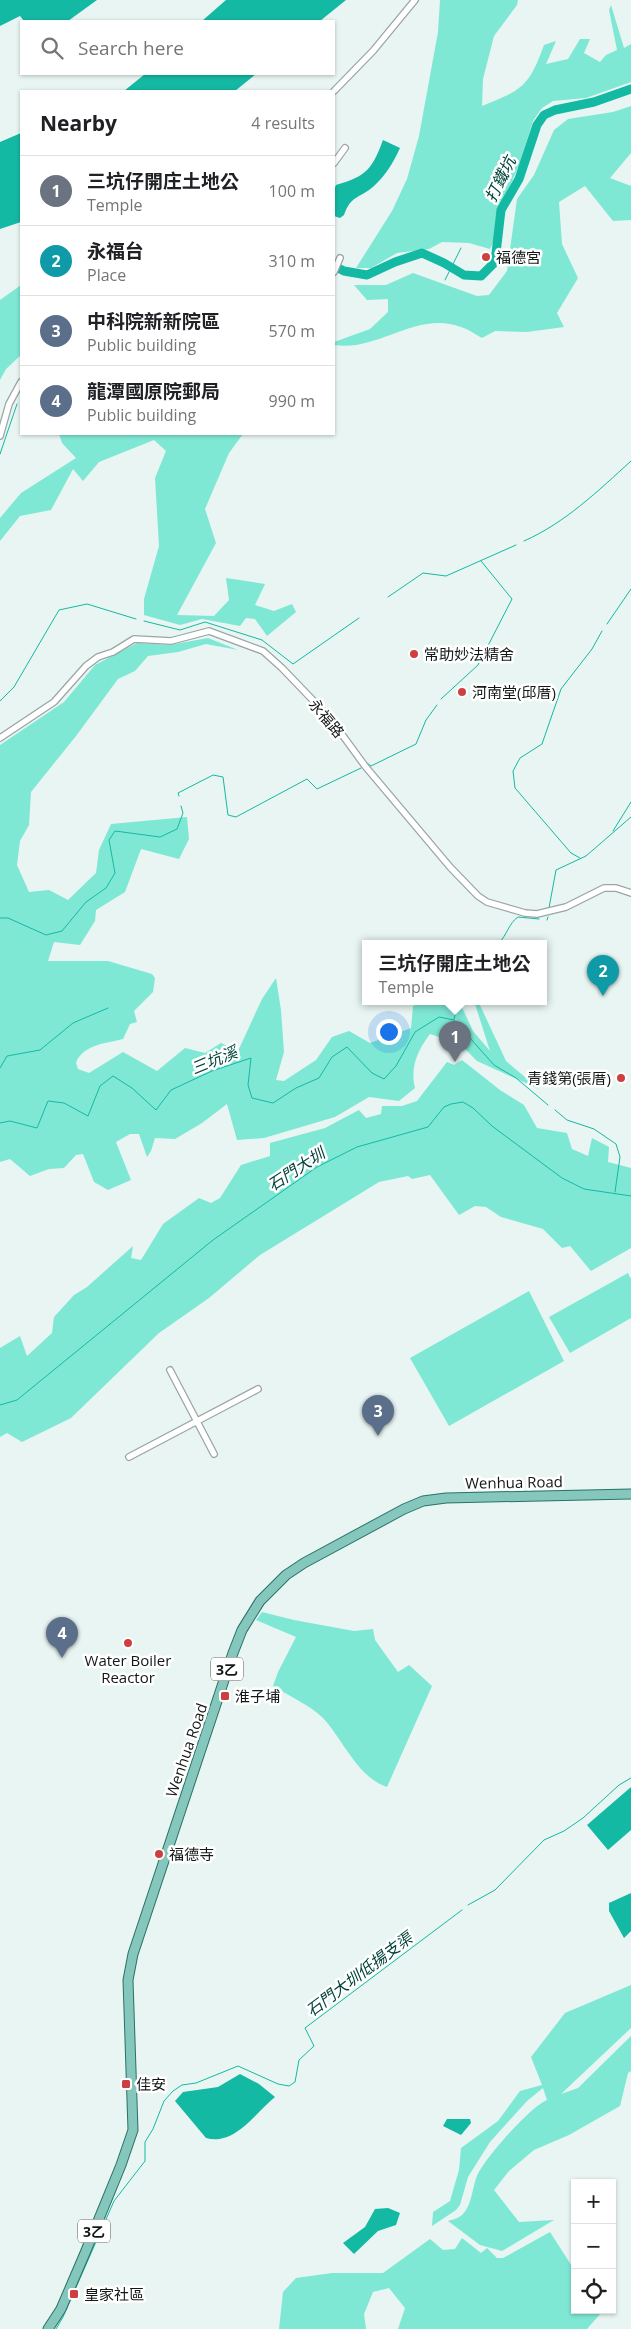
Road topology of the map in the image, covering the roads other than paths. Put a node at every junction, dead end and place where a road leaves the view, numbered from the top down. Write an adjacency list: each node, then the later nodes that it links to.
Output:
1 (415, 0): 2 (street)
2 (335, 90)
3 (345, 148): 4 (street)
4 (335, 162)
5 (340, 258): 6 (street)
6 (335, 272)
7 (20, 384): 8 (street)
8 (0, 436)
9 (0, 738): 10 (street, 永福路)
10 (631, 893)
11 (170, 1370): 13 (street)
12 (258, 1389): 13 (street)
13 (197, 1422): 14 (street); 15 (street)
14 (214, 1454)
15 (129, 1457)
16 (631, 1494): 17 (main road, Wenhua Road / 3乙)
17 (48, 2329)

